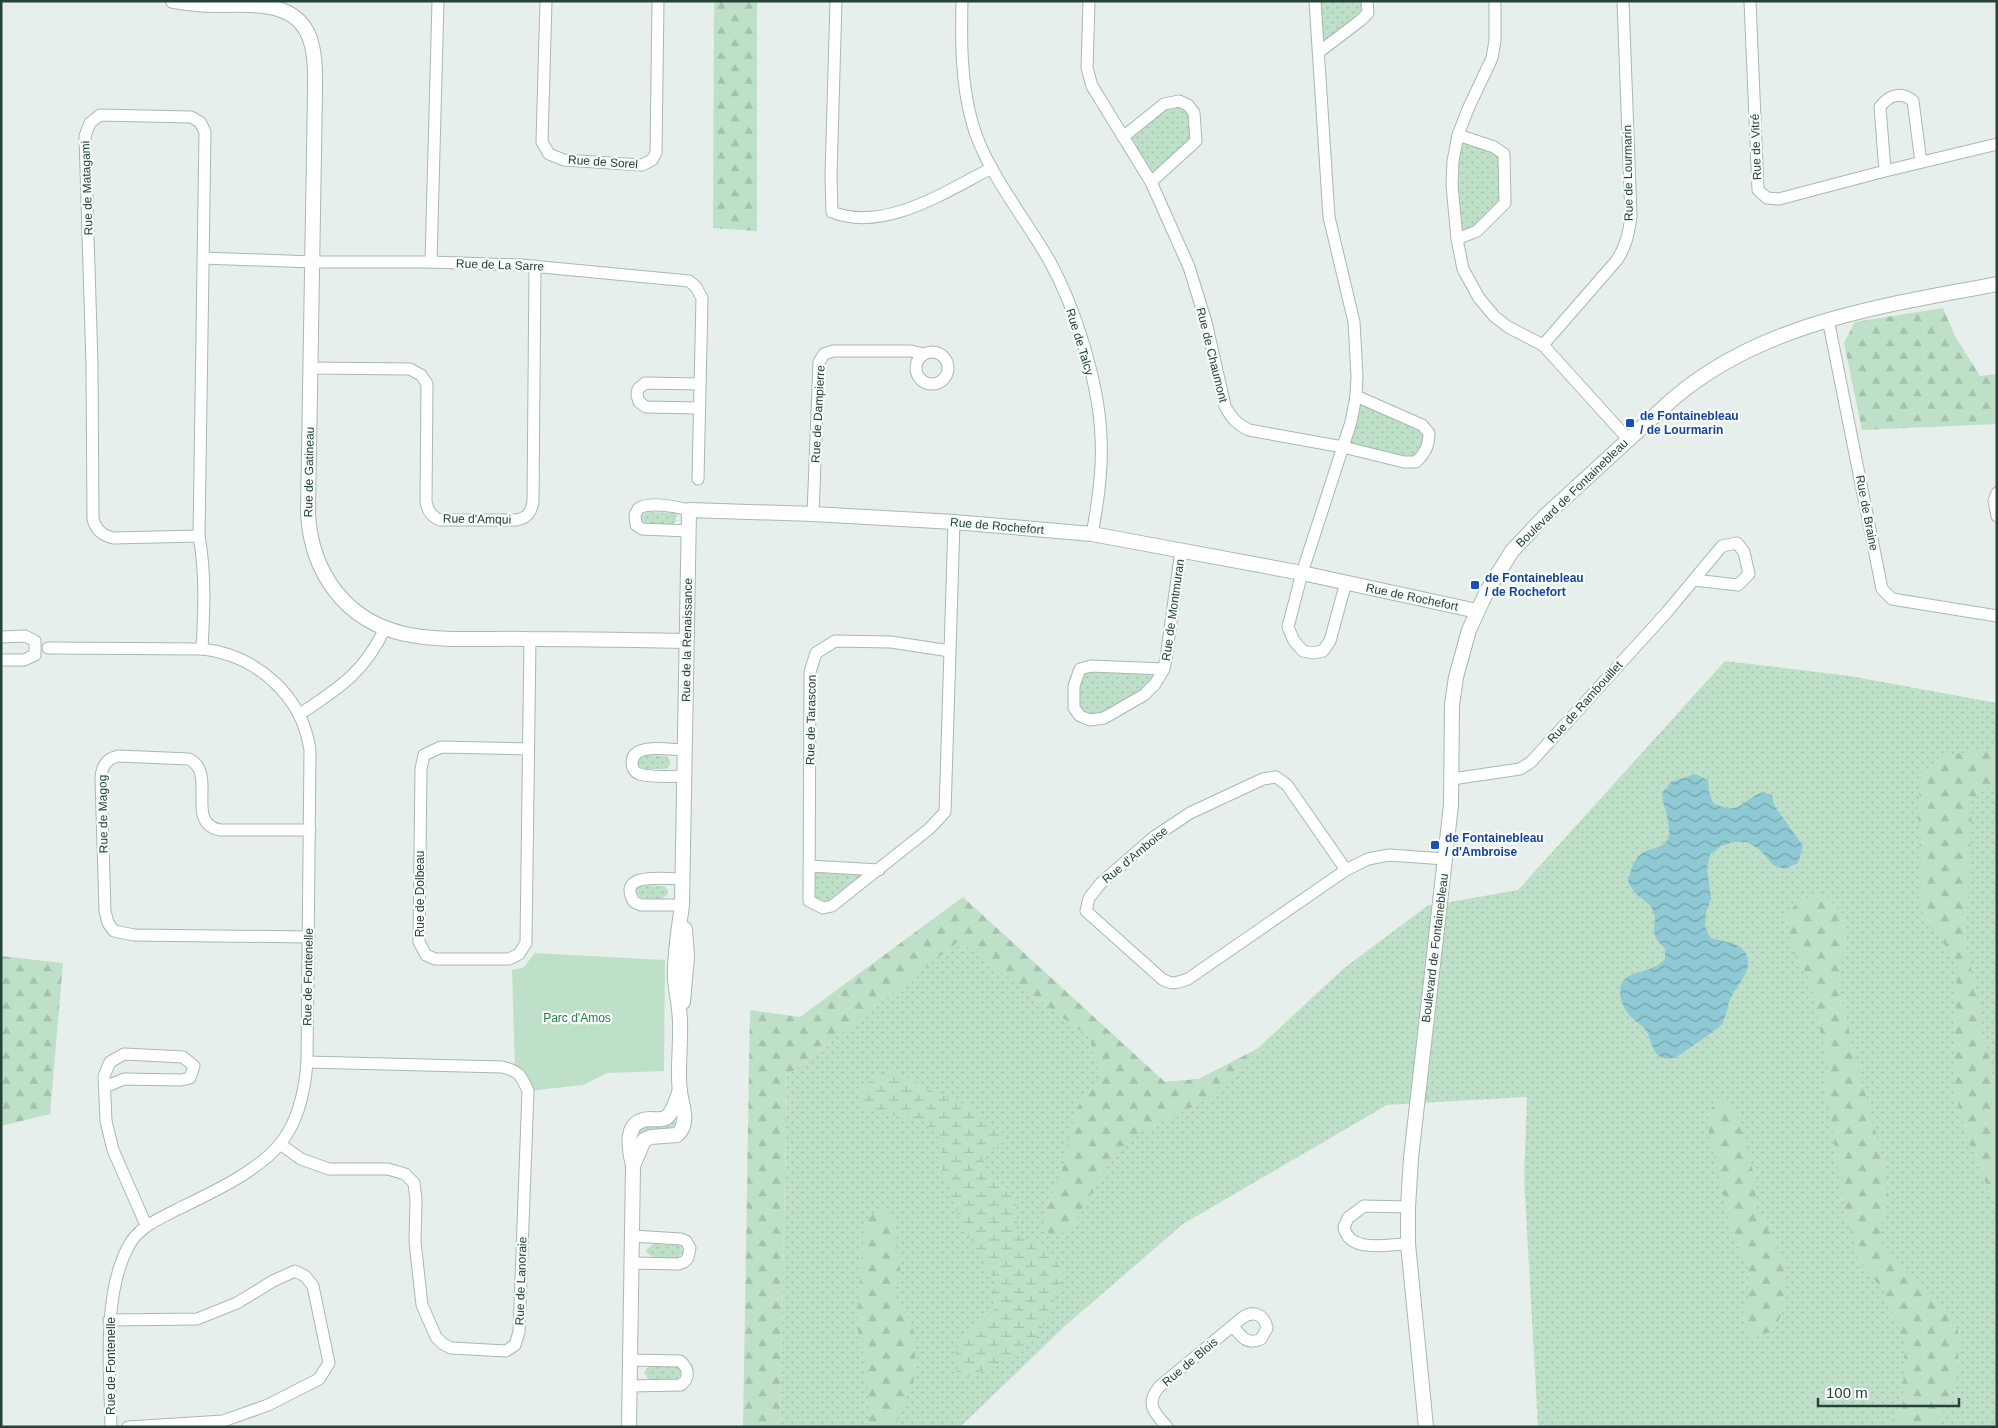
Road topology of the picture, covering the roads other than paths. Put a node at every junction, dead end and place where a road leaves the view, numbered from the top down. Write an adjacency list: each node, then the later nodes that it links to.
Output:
1 (173, 1): 12 (street, Rue de Gatineau)
2 (546, 1): 3 (street, Rue de Sorel)
3 (658, 1)
4 (836, 1): 20 (street)
5 (962, 1): 20 (street, Rue de Talcy)
6 (1089, 1): 17 (street, Rue de Chaumont)
7 (1315, 1): 15 (street)
8 (1367, 1): 15 (street)
9 (1495, 1): 16 (street)
10 (1623, 1): 30 (street, Rue de Lourmarin)
11 (1750, 1): 21 (street, Rue de Vitré)
12 (242, 3): 13 (street, Rue de Gatineau)
13 (268, 3): 25 (street, Rue de Gatineau)
14 (437, 3): 26 (street)
15 (1319, 52): 34 (street)
16 (1458, 135): 23 (street); 23 (street)
17 (1124, 137): 22 (street, Rue de Chaumont); 22 (street)
18 (1997, 144): 19 (street, Rue de Vitré)
19 (1921, 162): 21 (street, Rue de Vitré); 21 (street)
20 (992, 168): 45 (street, Rue de Talcy)
21 (1885, 171)
22 (1151, 182): 37 (street, Rue de Chaumont)
23 (1457, 239): 30 (street)
24 (203, 258): 25 (street, Rue de La Sarre); 46 (street, Rue de Matagami); 46 (street, Rue de Matagami)
25 (313, 262): 26 (street, Rue de La Sarre); 32 (street, Rue de Gatineau)
26 (431, 262): 27 (street, Rue de La Sarre)
27 (535, 266): 32 (street, Rue d'Amqui); 33 (street, Rue de La Sarre)
28 (1997, 284): 29 (street, Boulevard de Fontainebleau)
29 (1828, 319): 36 (street, Boulevard de Fontainebleau); 52 (street, Rue de Braine)
30 (1542, 345): 36 (street)
31 (923, 354): 41 (street, Rue de Dampierre)
32 (310, 368): 53 (street, Rue de Gatineau)
33 (699, 384): 35 (street, Rue de La Sarre); 35 (street)
34 (1356, 396): 37 (street); 37 (street, Rue de Chaumont)
35 (699, 408): 38 (street, Rue de La Sarre)
36 (1628, 439): 51 (street, Boulevard de Fontainebleau)
37 (1343, 447): 48 (street)
38 (698, 479)
39 (1997, 493): 42 (street)
40 (689, 510): 41 (street, Rue de Rochefort); 44 (street, Rue de la Renaissance); 44 (street)
41 (813, 514): 43 (street, Rue de Rochefort)
42 (1997, 516)
43 (954, 522): 45 (street, Rue de Rochefort); 59 (street, Rue de Tarascon)
44 (688, 531): 56 (street, Rue de la Renaissance)
45 (1092, 534): 47 (street, Rue de Rochefort)
46 (199, 536): 58 (street, Rue de Matagami)
47 (1181, 550): 48 (street, Rue de Rochefort); 61 (street, Rue de Montmuran)
48 (1302, 573): 50 (street, Rue de Rochefort); 50 (street)
49 (1694, 580): 49 (street, Rue de Rambouillet); 66 (street, Rue de Rambouillet)
50 (1346, 582): 51 (street, Rue de Rochefort)
51 (1477, 611): 66 (street, Boulevard de Fontainebleau)
52 (1997, 616)
53 (385, 628): 55 (street, Rue de Gatineau); 62 (street)
54 (1, 637): 60 (street)
55 (530, 639): 56 (street, Rue de Gatineau); 63 (street, Rue de Dolbeau)
56 (686, 641): 64 (street, Rue de la Renaissance)
57 (48, 648): 58 (street, Rue de Fontenelle)
58 (202, 650): 62 (street, Rue de Fontenelle)
59 (950, 651): 69 (street, Rue de Tarascon); 70 (street, Rue de Tarascon)
60 (1, 660)
61 (1164, 669): 61 (street, Rue de Montmuran)
62 (300, 714): 67 (street, Rue de Fontenelle)
63 (528, 749): 63 (street, Rue de Dolbeau)
64 (685, 750): 65 (street, Rue de la Renaissance); 65 (street)
65 (684, 776): 72 (street, Rue de la Renaissance)
66 (1452, 780): 68 (street, Boulevard de Fontainebleau)
67 (310, 830): 74 (street, Rue de Fontenelle); 74 (street, Rue de Magog)
68 (1445, 859): 71 (street, Rue d'Amboise); 80 (street, Boulevard de Fontainebleau)
69 (810, 866): 70 (street); 70 (street, Rue de Tarascon)
70 (879, 870)
71 (1346, 870): 71 (street, Rue d'Amboise)
72 (683, 879): 73 (street, Rue de la Renaissance); 73 (street)
73 (682, 906): 77 (street, Rue de la Renaissance)
74 (309, 937): 75 (street, Rue de Fontenelle)
75 (307, 1062): 78 (street, Rue de Fontenelle); 78 (street, Rue de Lanoraie)
76 (105, 1087): 76 (street); 81 (street)
77 (680, 1090): 79 (street, Rue de la Renaissance); 79 (street, Rue de la Renaissance)
78 (280, 1144): 81 (street, Rue de Fontenelle)
79 (633, 1166): 82 (street, Rue de la Renaissance)
80 (1408, 1207): 83 (street, Boulevard de Fontainebleau); 83 (street)
81 (146, 1225): 85 (street, Rue de Fontenelle)
82 (632, 1236): 84 (street, Rue de la Renaissance); 84 (street)
83 (1408, 1244): 93 (street, Boulevard de Fontainebleau)
84 (632, 1263): 87 (street, Rue de la Renaissance)
85 (109, 1320): 89 (street, Rue de Fontenelle); 90 (street)
86 (1233, 1326): 92 (street, Rue de Blois)
87 (631, 1360): 88 (street, Rue de la Renaissance); 88 (street)
88 (630, 1386): 91 (street, Rue de la Renaissance)
89 (111, 1427)
90 (128, 1427)
91 (630, 1427)
92 (1167, 1427)
93 (1426, 1427)

